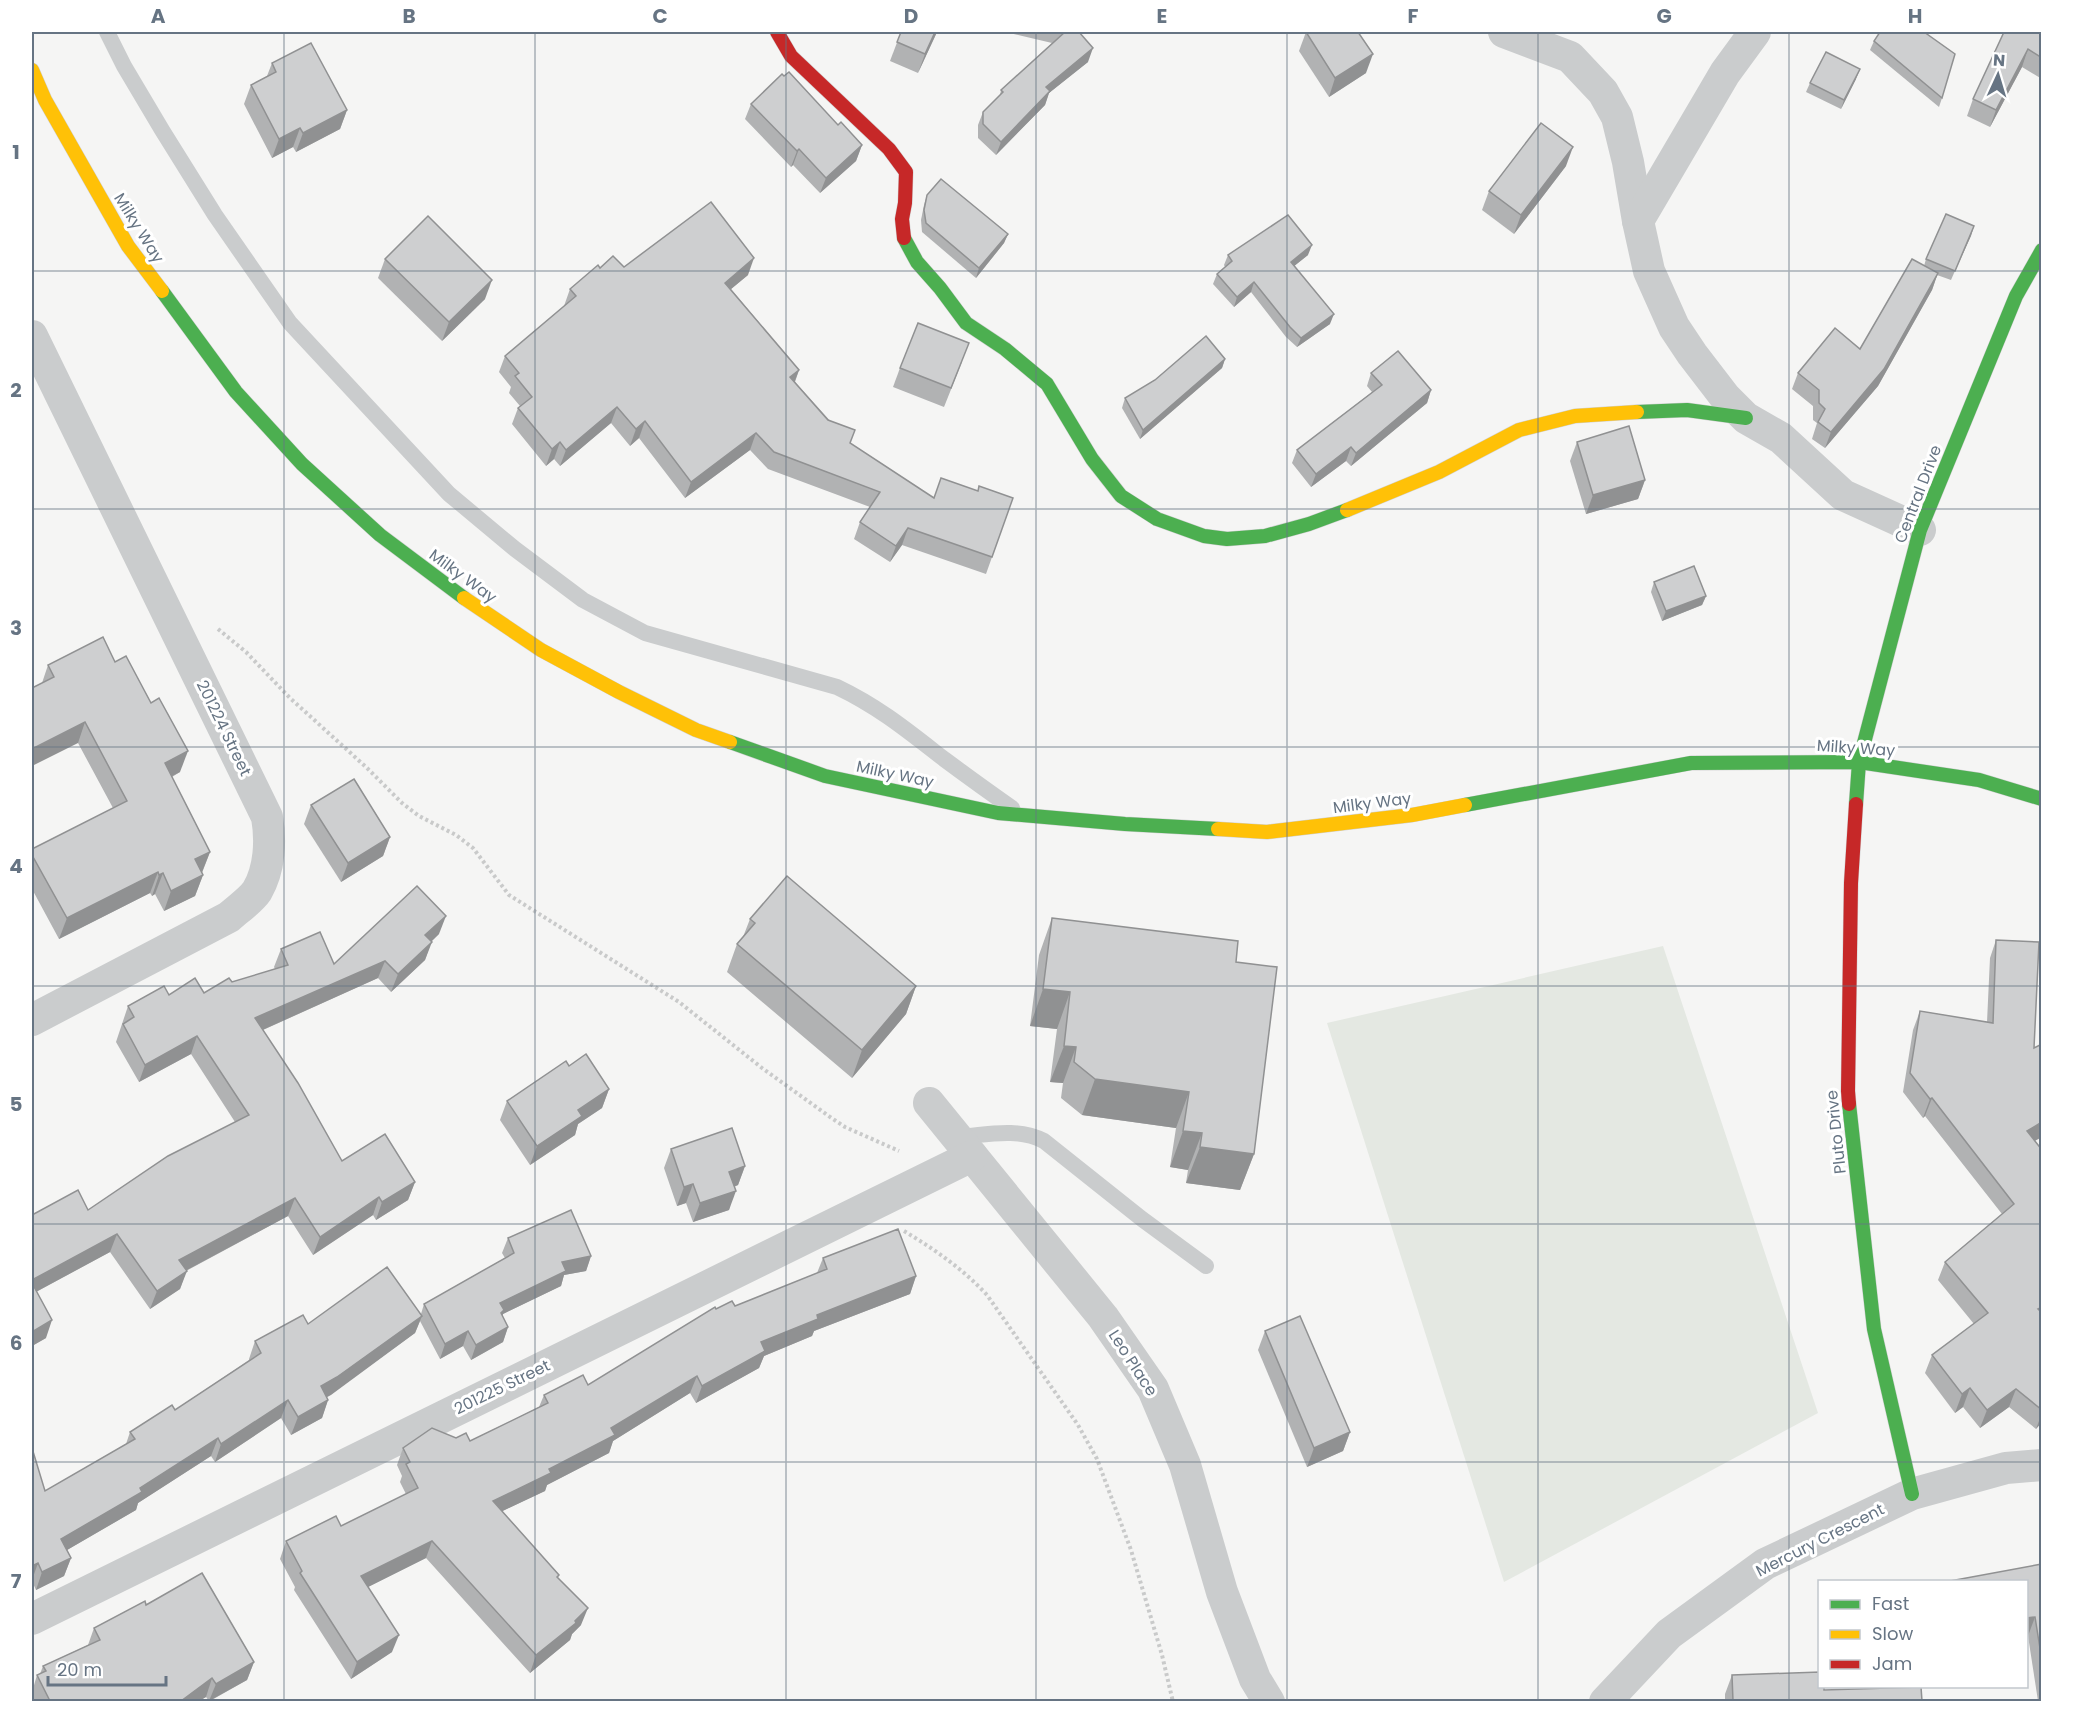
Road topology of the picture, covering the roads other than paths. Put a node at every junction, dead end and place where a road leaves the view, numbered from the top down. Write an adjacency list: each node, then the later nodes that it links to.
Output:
1 (107, 32): 13 (lane)
2 (777, 32): 9 (street)
3 (1504, 32): 6 (street)
4 (1755, 32): 6 (street)
5 (32, 70): 13 (street, Milky Way)
6 (1638, 222): 9 (street)
7 (2042, 250): 10 (street, Central Drive)
8 (32, 336): 14 (street, 201224 Street)
9 (1746, 418): 10 (street)
10 (1920, 530): 11 (street, Central Drive)
11 (1858, 762): 12 (street, Milky Way); 13 (street, Milky Way); 19 (street, Pluto Drive)
12 (2042, 799)
13 (1020, 814)
14 (32, 1020)
15 (929, 1103): 16 (street, Leo Place)
16 (964, 1146): 17 (lane); 20 (street, 201225 Street); 21 (street, Leo Place)
17 (1206, 1266)
18 (2042, 1465): 19 (street, Mercury Crescent)
19 (1912, 1494): 22 (street, Mercury Crescent)
20 (32, 1619)
21 (1269, 1701)
22 (1605, 1701)

